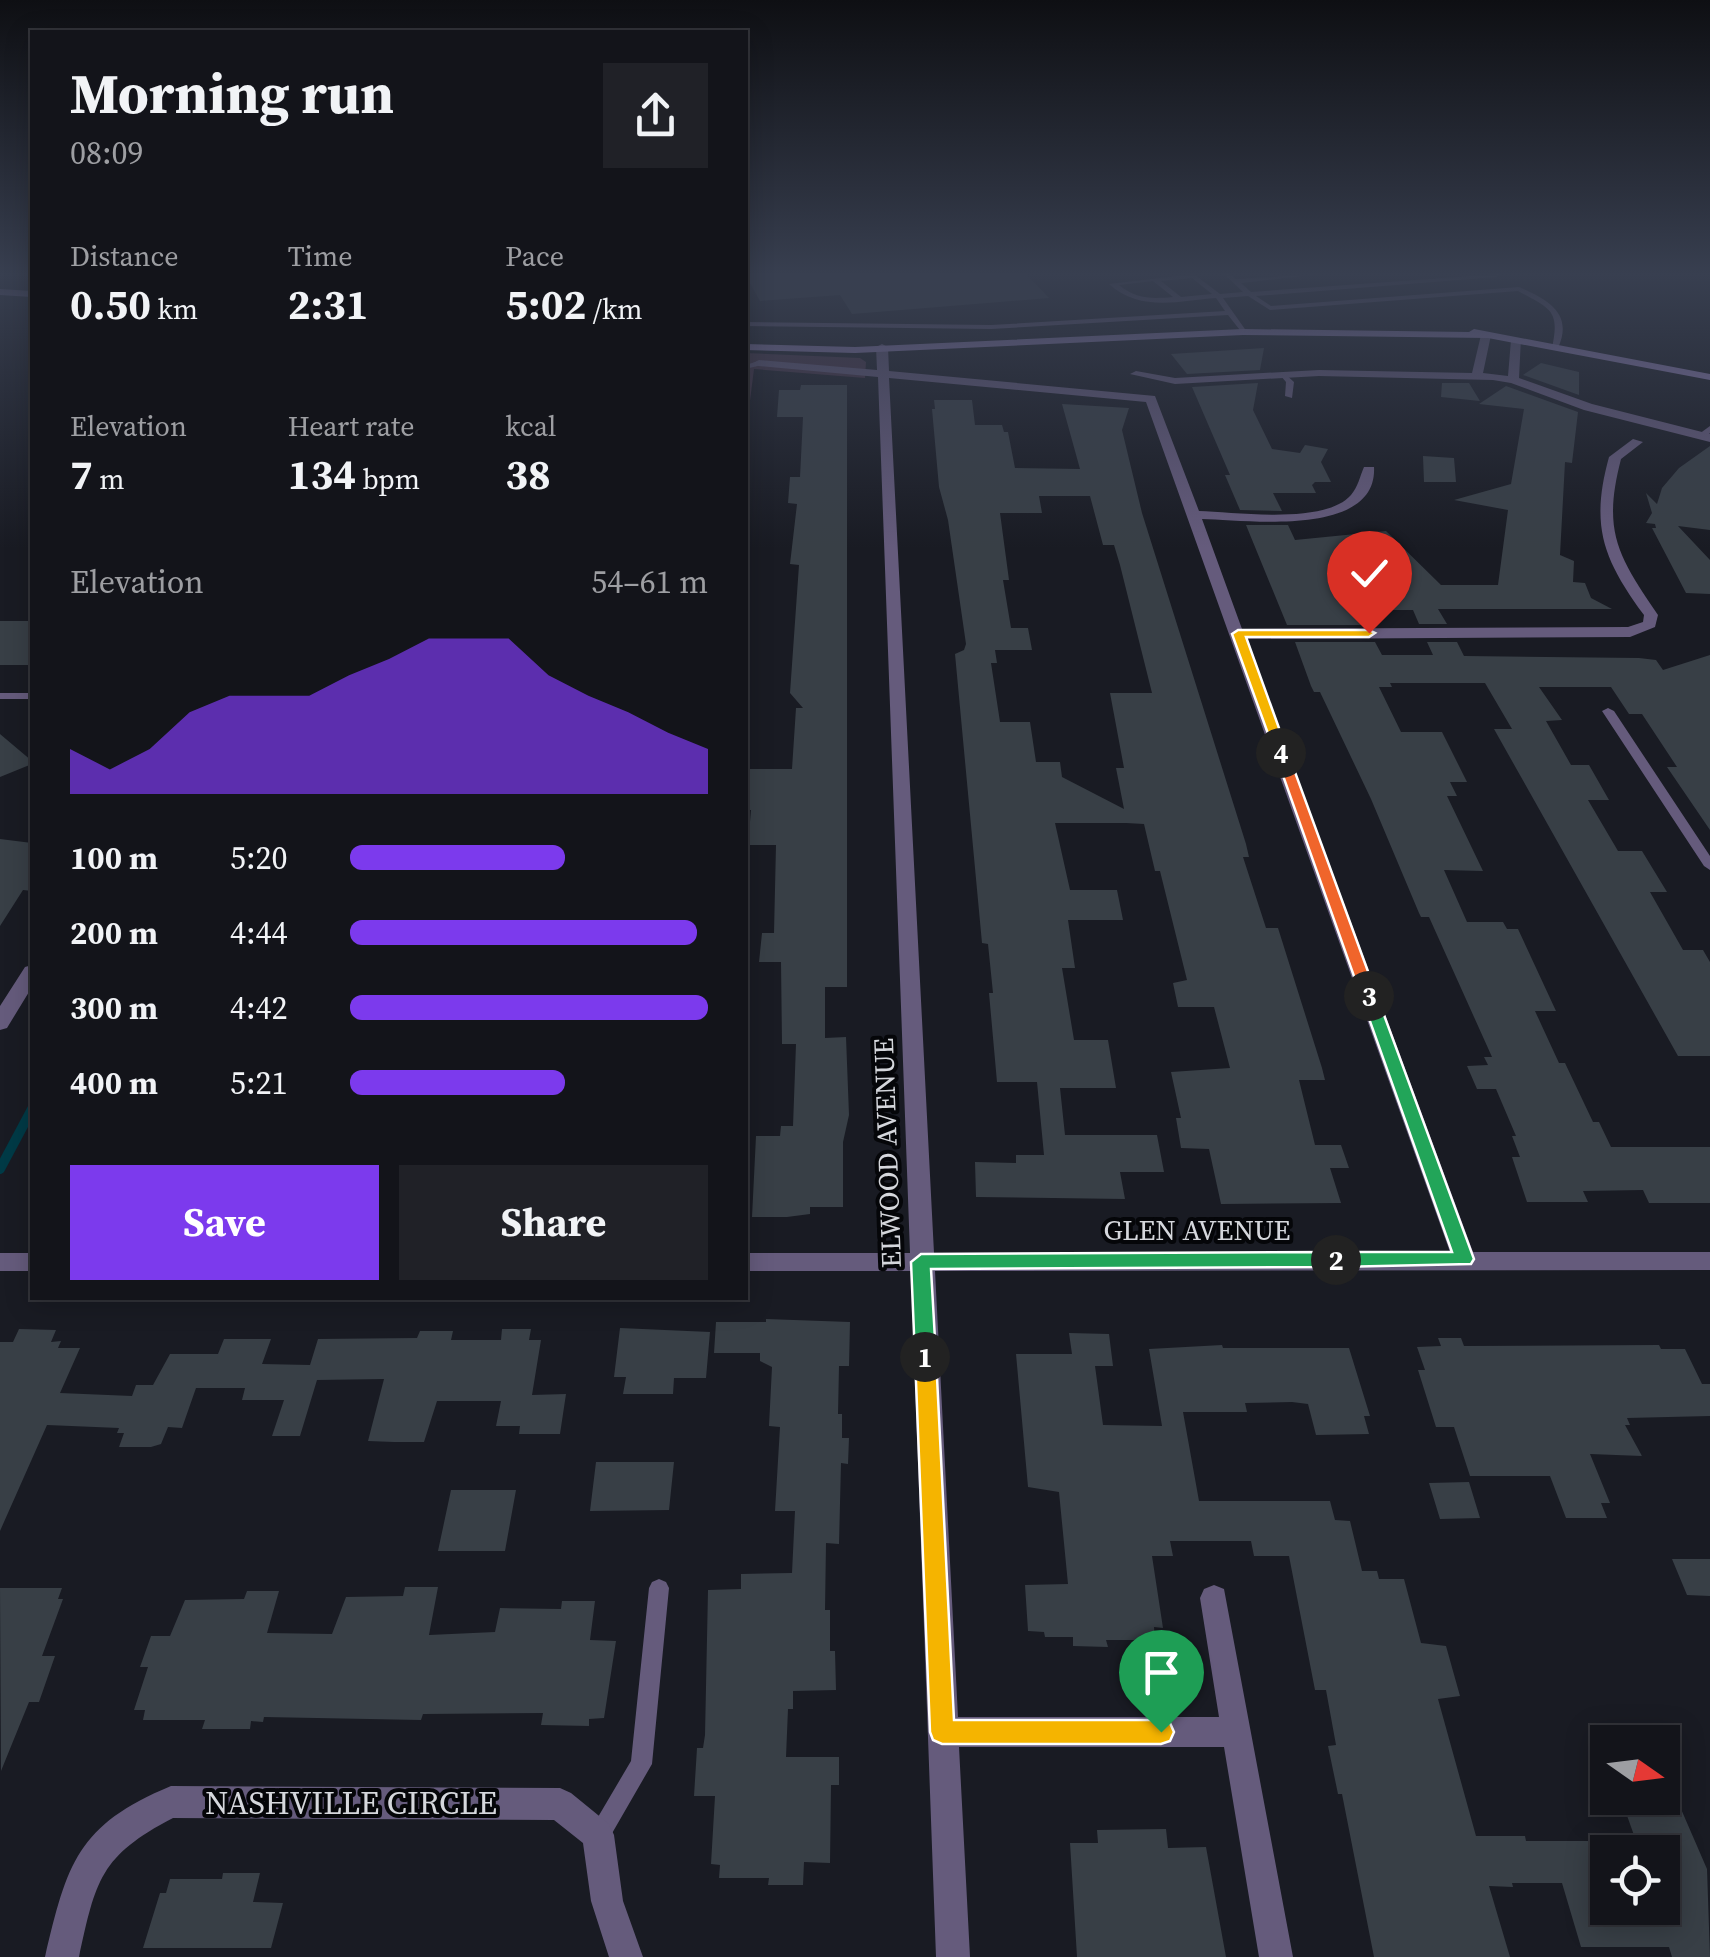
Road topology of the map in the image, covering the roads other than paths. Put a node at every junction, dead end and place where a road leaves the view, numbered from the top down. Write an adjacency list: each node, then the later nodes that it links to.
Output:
1 (784, 365): 8 (street)
2 (885, 365): 8 (street, ELWOOD AVENUE)
3 (1479, 365): 10 (street)
4 (1514, 365): 11 (street)
5 (1665, 365): 6 (main road)
6 (1708, 373)
7 (1136, 374): 9 (street)
8 (886, 375): 16 (street); 29 (street, ELWOOD AVENUE)
9 (1284, 375): 10 (street); 12 (lane)
10 (1477, 376): 11 (street)
11 (1513, 380): 13 (street)
12 (1289, 396)
13 (1707, 434)
14 (1638, 442): 17 (street)
15 (1369, 470): 16 (street)
16 (1194, 515): 17 (street)
17 (1238, 634): 24 (street)
18 (0, 696): 19 (lane)
19 (30, 696)
20 (1608, 711): 21 (lane)
21 (1710, 866)
22 (30, 973): 23 (street)
23 (0, 1023)
24 (1464, 1259): 25 (street, GLEN AVENUE); 29 (street, GLEN AVENUE)
25 (1710, 1261)
26 (0, 1262): 27 (street)
27 (30, 1262)
28 (748, 1262): 29 (street, GLEN AVENUE)
29 (921, 1262): 32 (street, ELWOOD AVENUE)
30 (659, 1588): 34 (lane)
31 (1214, 1598): 33 (street)
32 (942, 1732): 33 (street); 37 (street, ELWOOD AVENUE)
33 (1238, 1732): 38 (street)
34 (598, 1835): 35 (street, NASHVILLE CIRCLE); 36 (street)
35 (62, 1957)
36 (626, 1957)
37 (953, 1957)
38 (1276, 1957)

